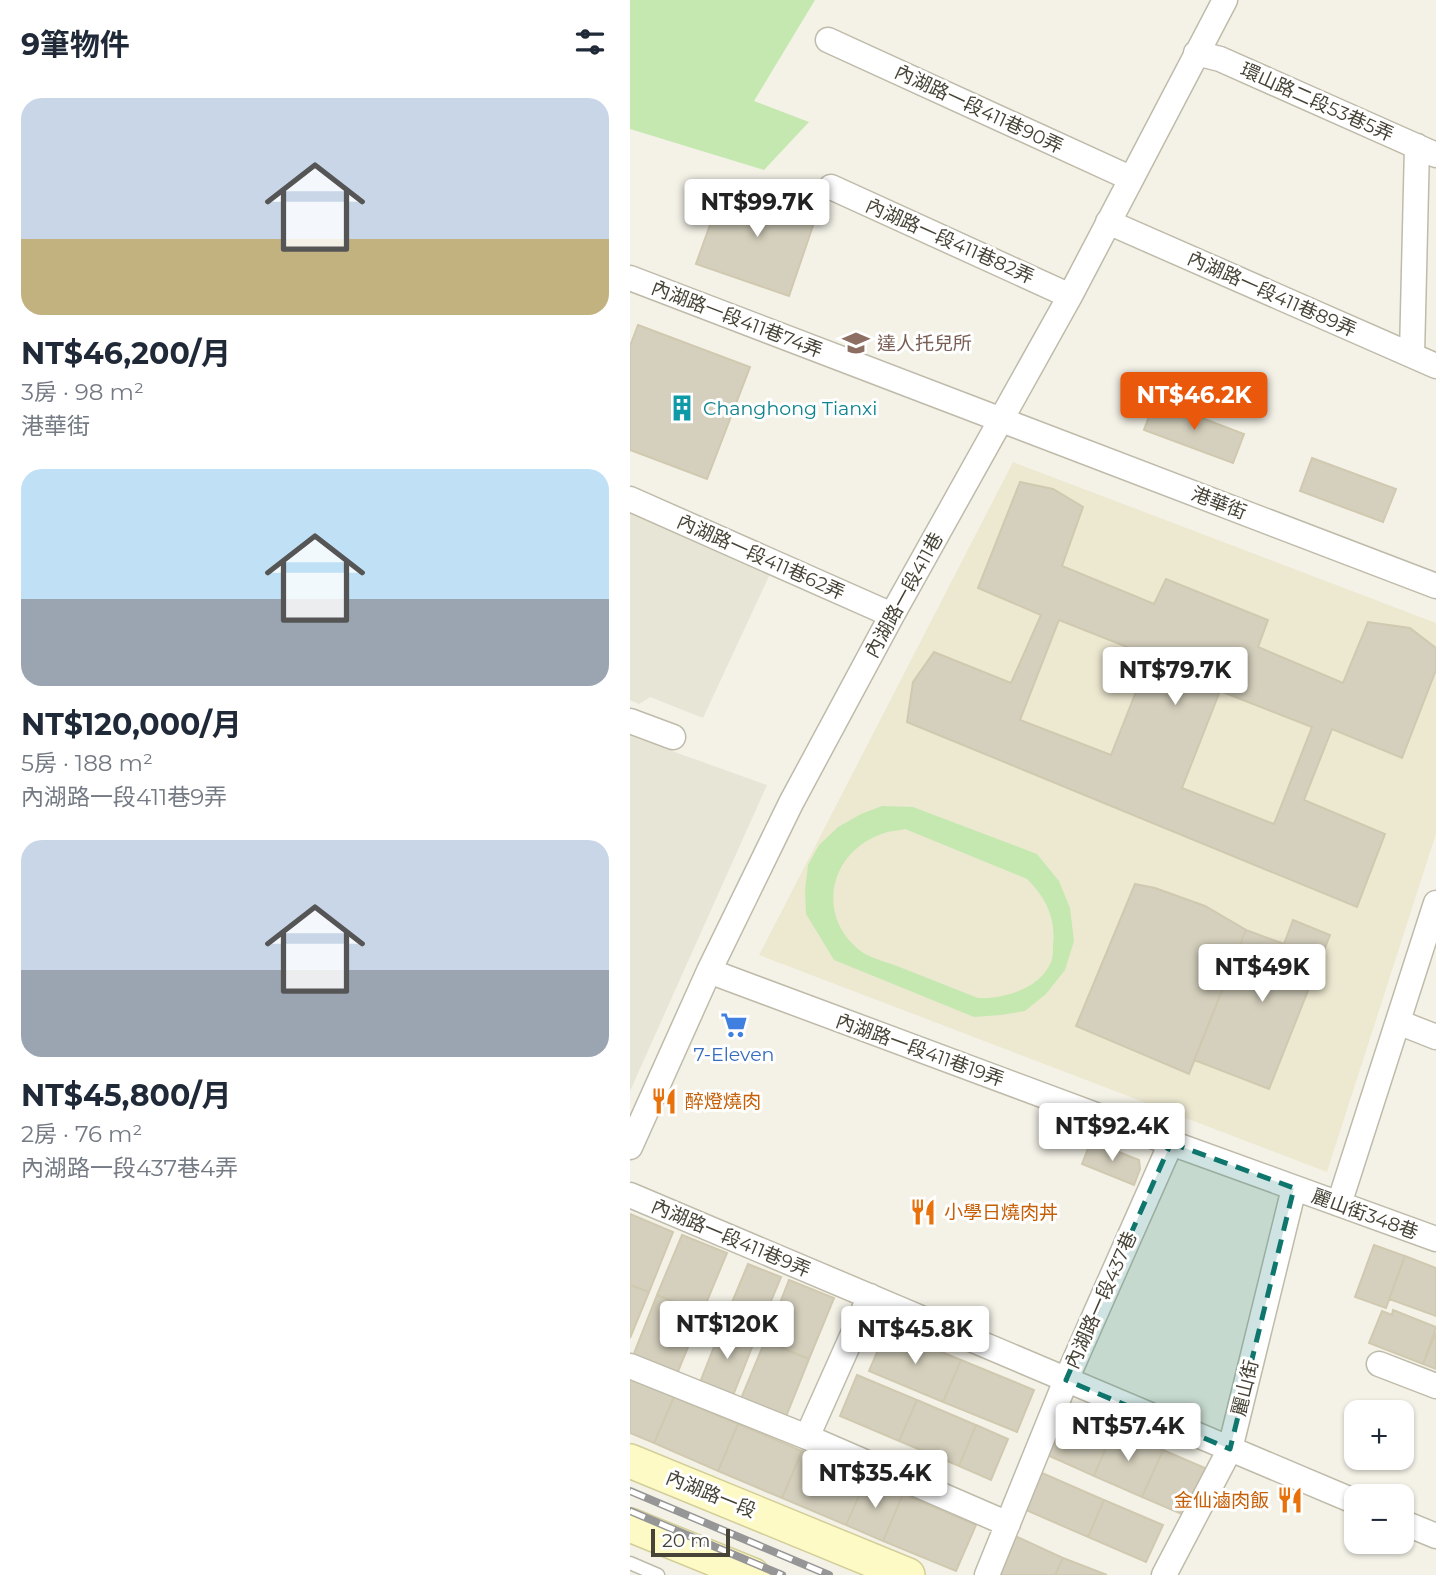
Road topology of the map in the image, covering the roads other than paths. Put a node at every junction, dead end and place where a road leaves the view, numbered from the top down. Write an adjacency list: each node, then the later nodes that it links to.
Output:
1 (1225, 0): 3 (street, 內湖路一段411巷)
2 (828, 40): 5 (street, 內湖路一段411巷90弄)
3 (1196, 53): 4 (street, 環山路二段53巷5弄); 5 (street, 內湖路一段411巷)
4 (1427, 150): 10 (street)
5 (1130, 178): 7 (street, 內湖路一段411巷)
6 (831, 187): 9 (street, 內湖路一段411巷82弄)
7 (1108, 222): 9 (street, 內湖路一段411巷); 10 (street, 內湖路一段411巷89弄)
8 (630, 278): 12 (street, 內湖路一段411巷74弄)
9 (1070, 296): 12 (street, 內湖路一段411巷)
10 (1412, 355): 11 (street, 內湖路一段411巷89弄)
11 (1436, 366)
12 (1001, 420): 14 (street, 港華街); 15 (street, 內湖路一段411巷)
13 (630, 499): 15 (street, 內湖路一段411巷62弄)
14 (1436, 586)
15 (892, 615): 19 (street, 內湖路一段411巷)
16 (630, 721): 17 (street)
17 (673, 737)
18 (1436, 904): 20 (street)
19 (709, 971): 22 (street, 內湖路一段411巷19弄); 23 (street, 內湖路一段411巷)
20 (1398, 1022): 21 (street); 26 (street)
21 (1436, 1037)
22 (1171, 1143): 24 (street, 內湖路一段411巷19弄); 31 (street, 內湖路一段437巷)
23 (630, 1147)
24 (1294, 1188): 26 (street, 麗山街348巷); 34 (street, 麗山街)
25 (630, 1195): 28 (street, 內湖路一段411巷9弄)
26 (1339, 1204): 27 (street, 麗山街348巷)
27 (1436, 1239)
28 (870, 1296): 31 (street, 內湖路一段411巷9弄); 33 (street)
29 (1379, 1364): 32 (street)
30 (630, 1366): 33 (street)
31 (1066, 1380): 34 (street, 內湖路一段411巷9弄); 37 (street, 內湖路一段437巷)
32 (1436, 1386)
33 (807, 1437): 37 (street)
34 (1230, 1449): 36 (street, 內湖路一段411巷9弄); 46 (street, 麗山街)
35 (630, 1461): 44 (main road, 內湖路一段)
36 (1344, 1498)
37 (1008, 1524): 45 (street, 內湖路一段437巷)
38 (630, 1525): 43 (main road)
39 (1414, 1527): 40 (street)
40 (1436, 1536)
41 (630, 1563): 42 (lane)
42 (658, 1575)
43 (753, 1575)
44 (908, 1575)
45 (987, 1575)
46 (1164, 1575)

